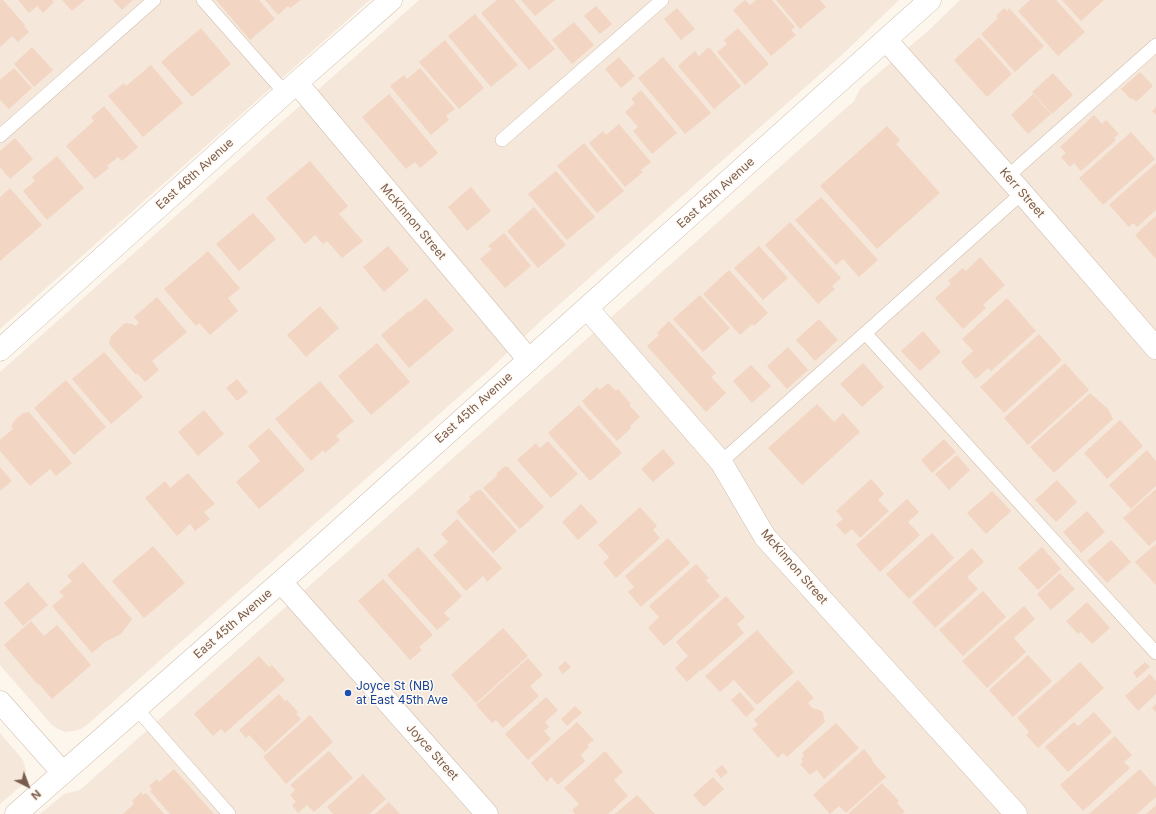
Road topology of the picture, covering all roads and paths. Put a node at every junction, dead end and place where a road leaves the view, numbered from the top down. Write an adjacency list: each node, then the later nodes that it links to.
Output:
1 (154, 0): 9 (lane)
2 (204, 0): 8 (lane)
3 (391, 0): 8 (street, East 46th Avenue)
4 (662, 0): 10 (lane)
5 (930, 0): 6 (street, East 45th Avenue)
6 (886, 40): 11 (street, Kerr Street); 13 (street, East 45th Avenue)
7 (1155, 47): 11 (lane)
8 (291, 88): 16 (street, East 46th Avenue); 17 (street, McKinnon Street)
9 (0, 136)
10 (502, 140)
11 (1008, 176): 12 (street, Kerr Street)
12 (1022, 193): 14 (lane); 15 (street, Kerr Street)
13 (587, 308): 17 (street, East 45th Avenue); 18 (street, McKinnon Street)
14 (866, 334): 18 (lane); 20 (lane)
15 (1156, 348)
16 (0, 350)
17 (529, 360): 19 (street, East 45th Avenue)
18 (721, 462): 27 (street, McKinnon Street)
19 (281, 582): 22 (street, East 45th Avenue); 26 (street, Joyce Street)
20 (1156, 653)
21 (0, 702): 23 (street)
22 (136, 708): 23 (street, East 45th Avenue); 25 (lane)
23 (63, 773): 24 (street, East 45th Avenue)
24 (16, 814)
25 (229, 814)
26 (487, 814)
27 (1016, 814)

